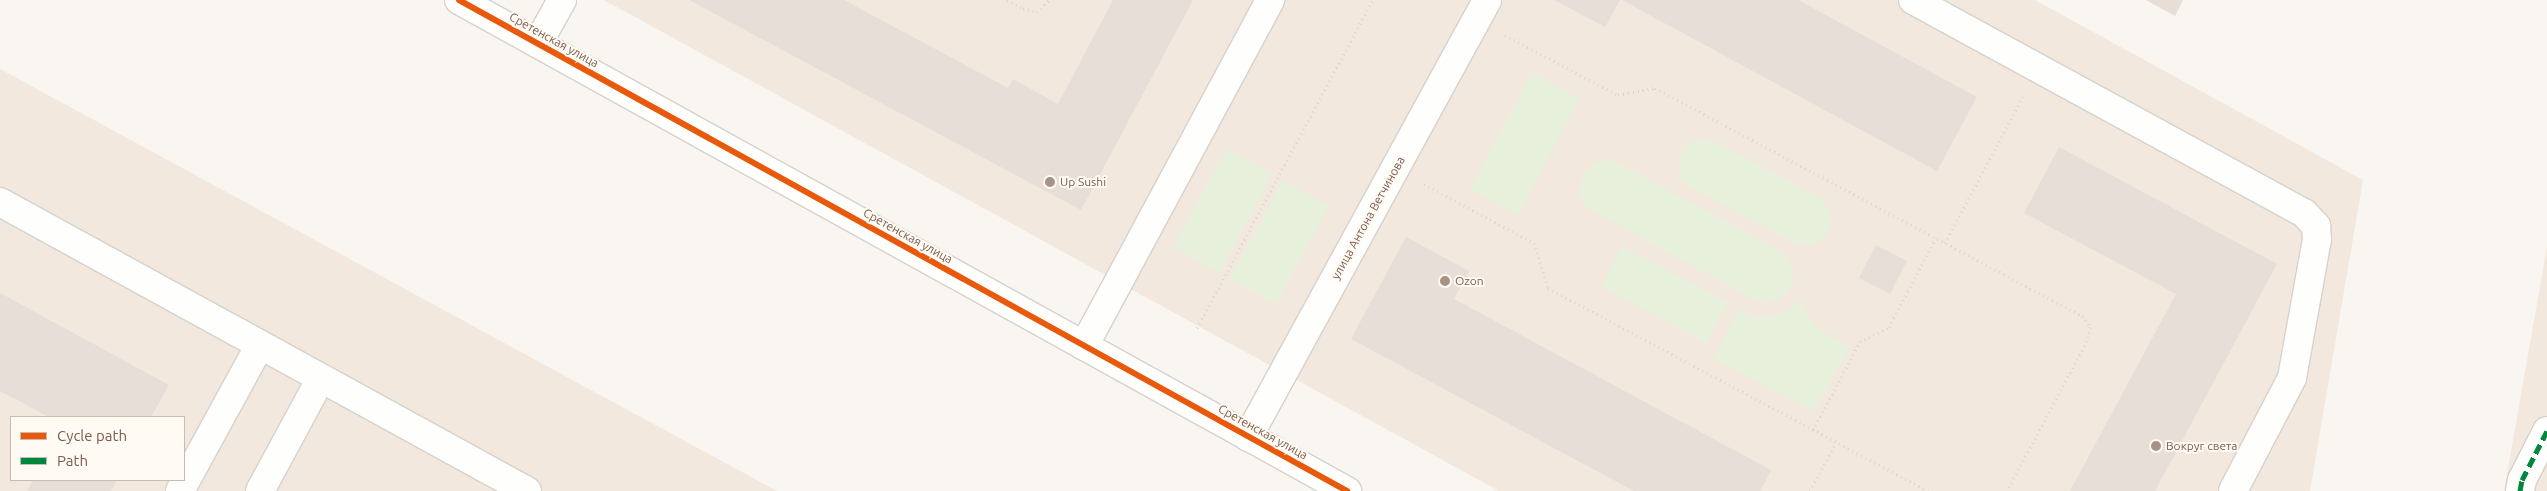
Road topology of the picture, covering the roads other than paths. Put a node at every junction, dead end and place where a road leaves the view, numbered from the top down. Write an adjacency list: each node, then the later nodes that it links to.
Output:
1 (459, 0): 6 (street, Сретенская улица)
2 (562, 0): 6 (street)
3 (1270, 0): 9 (street)
4 (1913, 0): 17 (street)
5 (1482, 10): 12 (street, улица Антона Ветчинова)
6 (538, 43): 9 (street, Сретенская улица)
7 (0, 202): 8 (street)
8 (260, 345): 10 (street); 13 (street)
9 (1084, 346): 12 (street, Сретенская улица)
10 (321, 378): 14 (street); 15 (street)
11 (2547, 431): 18 (street)
12 (1248, 436): 16 (street, Сретенская улица)
13 (180, 491)
14 (260, 491)
15 (527, 491)
16 (1347, 491)
17 (2233, 491)
18 (2520, 491)

